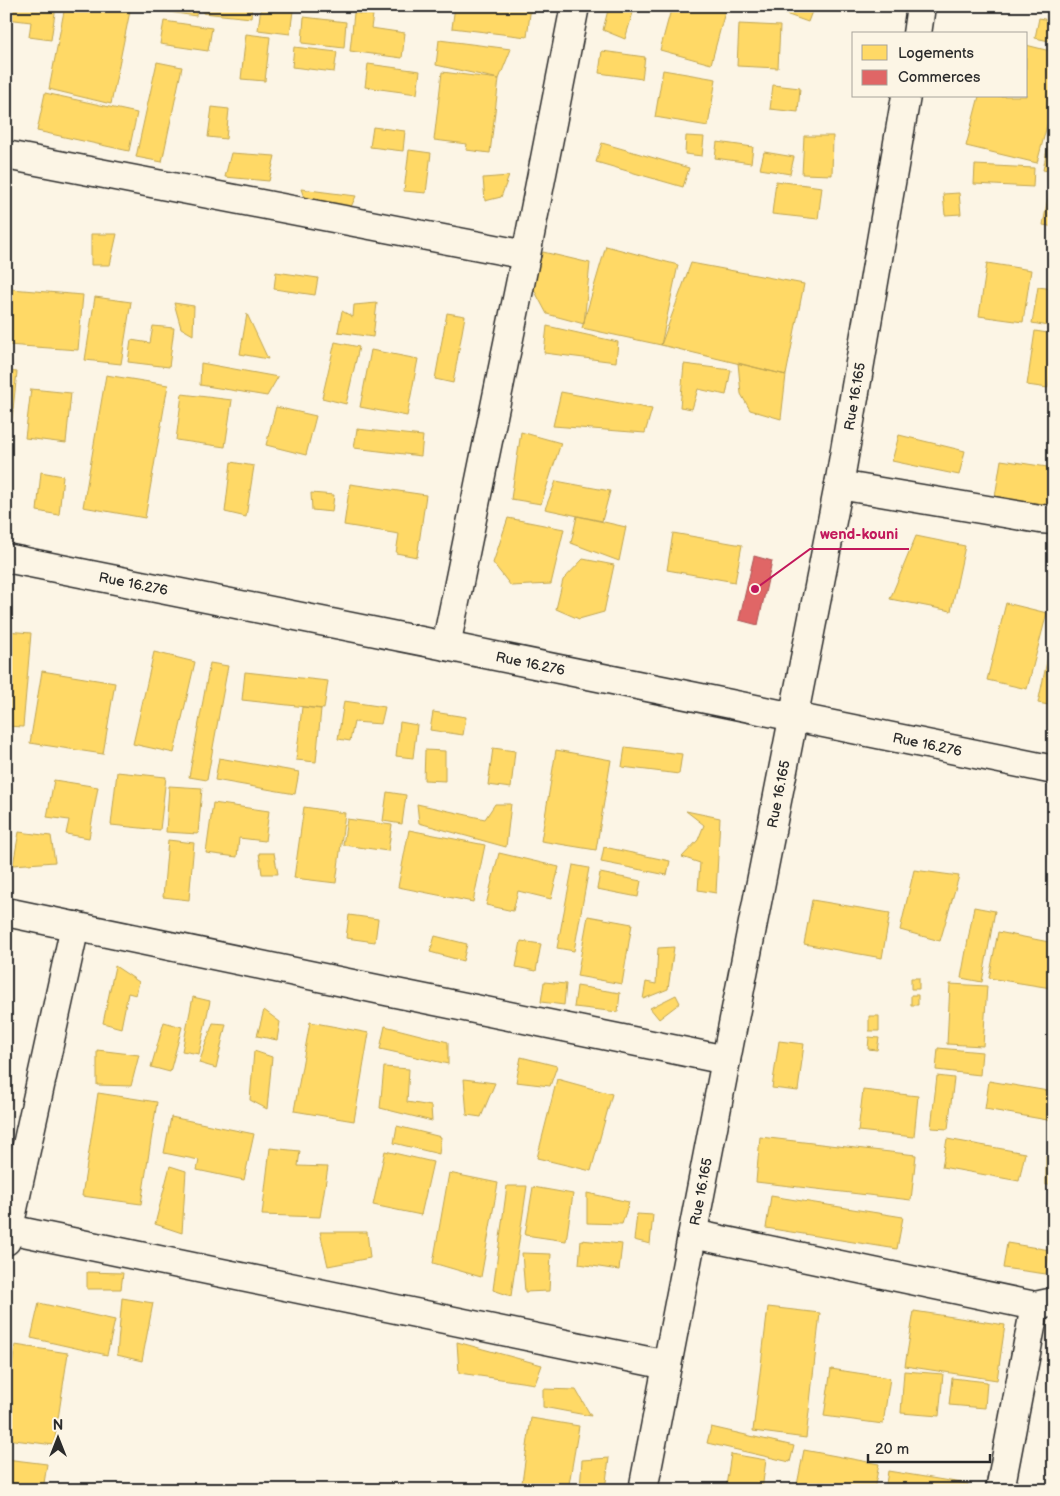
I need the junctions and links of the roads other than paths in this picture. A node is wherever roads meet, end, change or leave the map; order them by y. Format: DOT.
graph roads {
  1 [pos="575,6"];
  2 [pos="921,6"];
  3 [pos="917,32"];
  4 [pos="906,98"];
  5 [pos="6,155"];
  6 [pos="526,255"];
  7 [pos="839,485"];
  8 [pos="1054,520"];
  9 [pos="6,558"];
  10 [pos="446,646"];
  11 [pos="792,718"];
  12 [pos="1054,770"];
  13 [pos="6,912"];
  14 [pos="75,926"];
  15 [pos="726,1060"];
  16 [pos="693,1234"];
  17 [pos="7,1235"];
  18 [pos="1044,1304"];
  19 [pos="667,1365"];
  20 [pos="643,1490"];
  21 [pos="1000,1490"];
  1 -- 6 [label="street"];
  2 -- 3 [label="street"];
  4 -- 7 [label="street, Rue 16.165"];
  5 -- 6 [label="street"];
  6 -- 10 [label="street"];
  7 -- 8 [label="street"];
  7 -- 11 [label="street, Rue 16.165"];
  9 -- 10 [label="street, Rue 16.276"];
  10 -- 11 [label="street, Rue 16.276"];
  11 -- 12 [label="street, Rue 16.276"];
  11 -- 15 [label="street, Rue 16.165"];
  13 -- 14 [label="street"];
  14 -- 15 [label="street"];
  14 -- 17 [label="street"];
  15 -- 16 [label="street, Rue 16.165"];
  16 -- 18 [label="street"];
  16 -- 19 [label="street, Rue 16.165"];
  17 -- 19 [label="street"];
  18 -- 21 [label="street"];
  19 -- 20 [label="street, Rue 16.165"];
}
